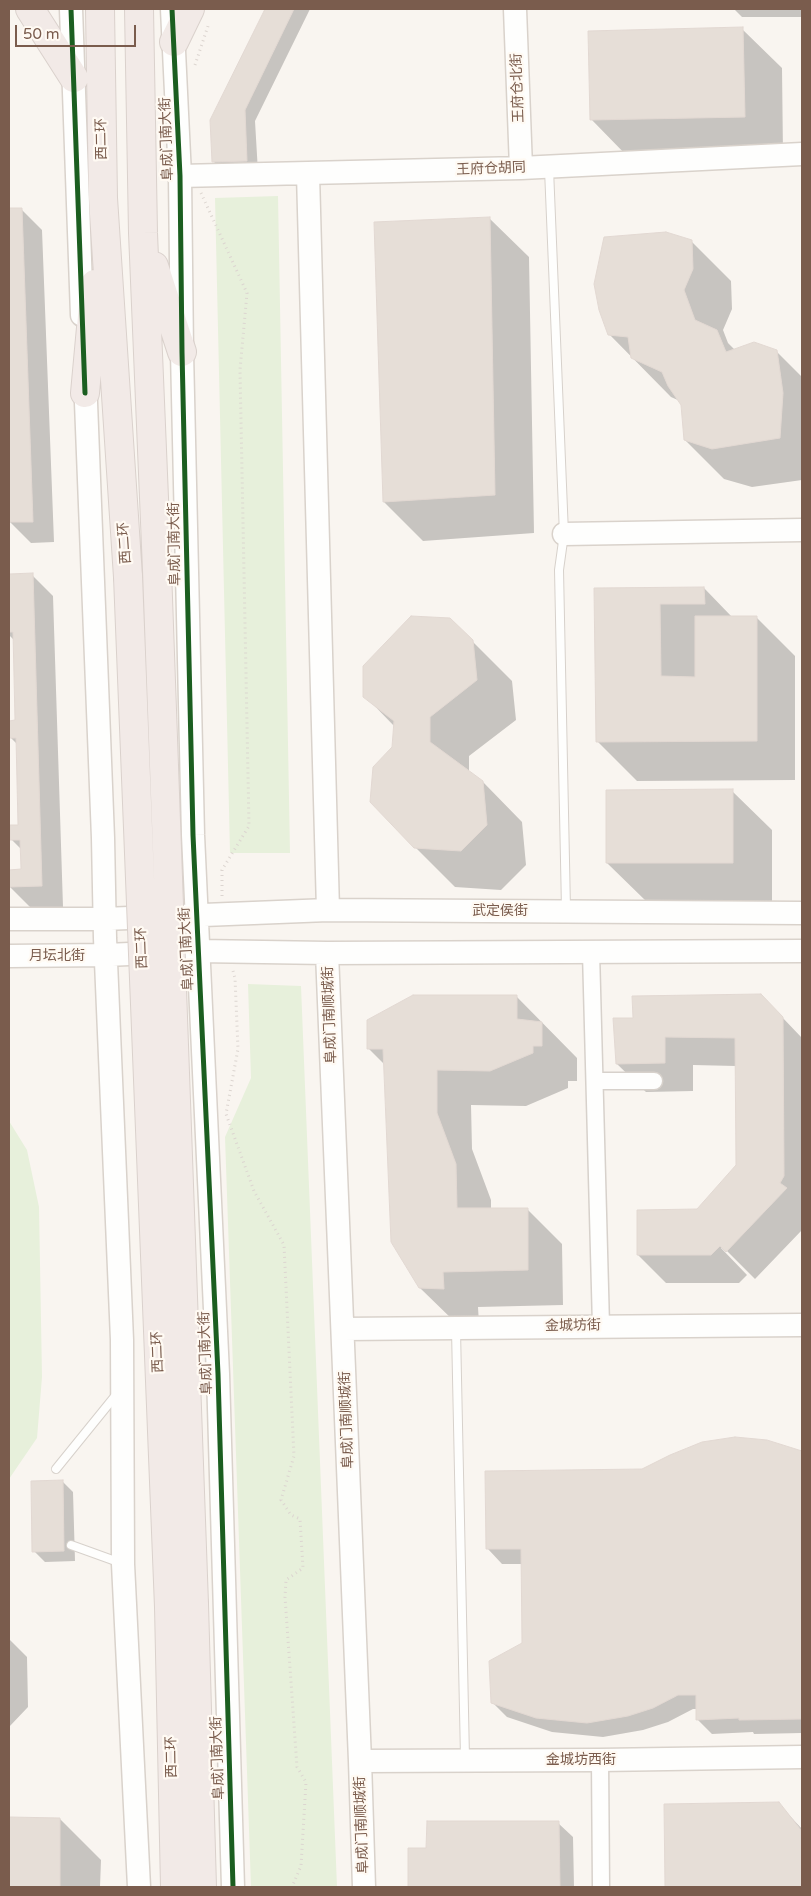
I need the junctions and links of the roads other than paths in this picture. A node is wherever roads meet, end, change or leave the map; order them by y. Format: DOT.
graph roads {
  1 [pos="30,9"];
  2 [pos="71,9"];
  3 [pos="100,9"];
  4 [pos="139,9"];
  5 [pos="172,9"];
  6 [pos="190,9"];
  7 [pos="515,9"];
  8 [pos="174,42"];
  9 [pos="74,78"];
  10 [pos="802,154"];
  11 [pos="549,166"];
  12 [pos="521,168"];
  13 [pos="308,174"];
  14 [pos="180,176"];
  15 [pos="103,198"];
  16 [pos="143,233"];
  17 [pos="182,352"];
  18 [pos="85,393"];
  19 [pos="802,530"];
  20 [pos="564,534"];
  21 [pos="193,835"];
  22 [pos="103,838"];
  23 [pos="328,910"];
  24 [pos="566,911"];
  25 [pos="802,913"];
  26 [pos="197,914"];
  27 [pos="104,919"];
  28 [pos="9,920"];
  29 [pos="199,951"];
  30 [pos="802,951"];
  31 [pos="591,952"];
  32 [pos="327,953"];
  33 [pos="9,956"];
  34 [pos="106,956"];
  35 [pos="595,1082"];
  36 [pos="654,1082"];
  37 [pos="802,1325"];
  38 [pos="601,1326"];
  39 [pos="456,1328"];
  40 [pos="343,1329"];
  41 [pos="122,1388"];
  42 [pos="56,1470"];
  43 [pos="71,1545"];
  44 [pos="123,1564"];
  45 [pos="802,1757"];
  46 [pos="600,1760"];
  47 [pos="360,1761"];
  48 [pos="465,1761"];
  49 [pos="139,1887"];
  50 [pos="175,1887"];
  51 [pos="202,1887"];
  52 [pos="233,1887"];
  53 [pos="364,1887"];
  54 [pos="601,1887"];
  1 -- 9 [label="highway"];
  2 -- 9 [label="street"];
  3 -- 15 [label="highway, 西二环"];
  4 -- 16 [label="highway, 西二环"];
  5 -- 8 [label="street, 阜成门南大街"];
  6 -- 8 [label="highway"];
  7 -- 12 [label="street, 王府仓北街"];
  8 -- 14 [label="street, 阜成门南大街"];
  9 -- 18 [label="street"];
  10 -- 11 [label="street, 王府仓胡同"];
  11 -- 12 [label="street, 王府仓胡同"];
  11 -- 20 [label="lane"];
  12 -- 13 [label="street, 王府仓胡同"];
  13 -- 14 [label="street, 王府仓胡同"];
  13 -- 23 [label="street"];
  14 -- 17 [label="street, 阜成门南大街"];
  15 -- 18 [label="highway"];
  15 -- 50 [label="highway, 西二环, bridge"];
  16 -- 17 [label="highway"];
  16 -- 51 [label="highway, 西二环, bridge"];
  17 -- 21 [label="street, 阜成门南大街"];
  18 -- 22 [label="street"];
  19 -- 20 [label="street"];
  20 -- 24 [label="lane"];
  21 -- 22 [label="street"];
  21 -- 26 [label="street, 阜成门南大街"];
  22 -- 27 [label="street"];
  23 -- 24 [label="street, 武定侯街"];
  23 -- 26 [label="street, 武定侯街"];
  24 -- 25 [label="street, 武定侯街"];
  26 -- 27 [label="street, 武定侯街"];
  26 -- 29 [label="street, 阜成门南大街"];
  27 -- 28 [label="street"];
  27 -- 34 [label="street"];
  29 -- 32 [label="street"];
  29 -- 34 [label="street, 月坛北街"];
  29 -- 52 [label="street, 阜成门南大街"];
  30 -- 31 [label="street"];
  31 -- 32 [label="street"];
  31 -- 35 [label="street"];
  32 -- 40 [label="street, 阜成门南顺城街"];
  33 -- 34 [label="street, 月坛北街"];
  34 -- 41 [label="street"];
  35 -- 36 [label="street"];
  35 -- 38 [label="street"];
  37 -- 38 [label="street, 金城坊街"];
  38 -- 39 [label="street, 金城坊街"];
  39 -- 40 [label="street, 金城坊街"];
  39 -- 48 [label="lane"];
  40 -- 47 [label="street, 阜成门南顺城街"];
  41 -- 42 [label="lane"];
  41 -- 44 [label="street"];
  43 -- 44 [label="lane"];
  44 -- 49 [label="street"];
  45 -- 46 [label="street, 金城坊西街"];
  46 -- 48 [label="street, 金城坊西街"];
  46 -- 54 [label="street"];
  47 -- 48 [label="street, 金城坊西街"];
  47 -- 53 [label="street, 阜成门南顺城街"];
}
